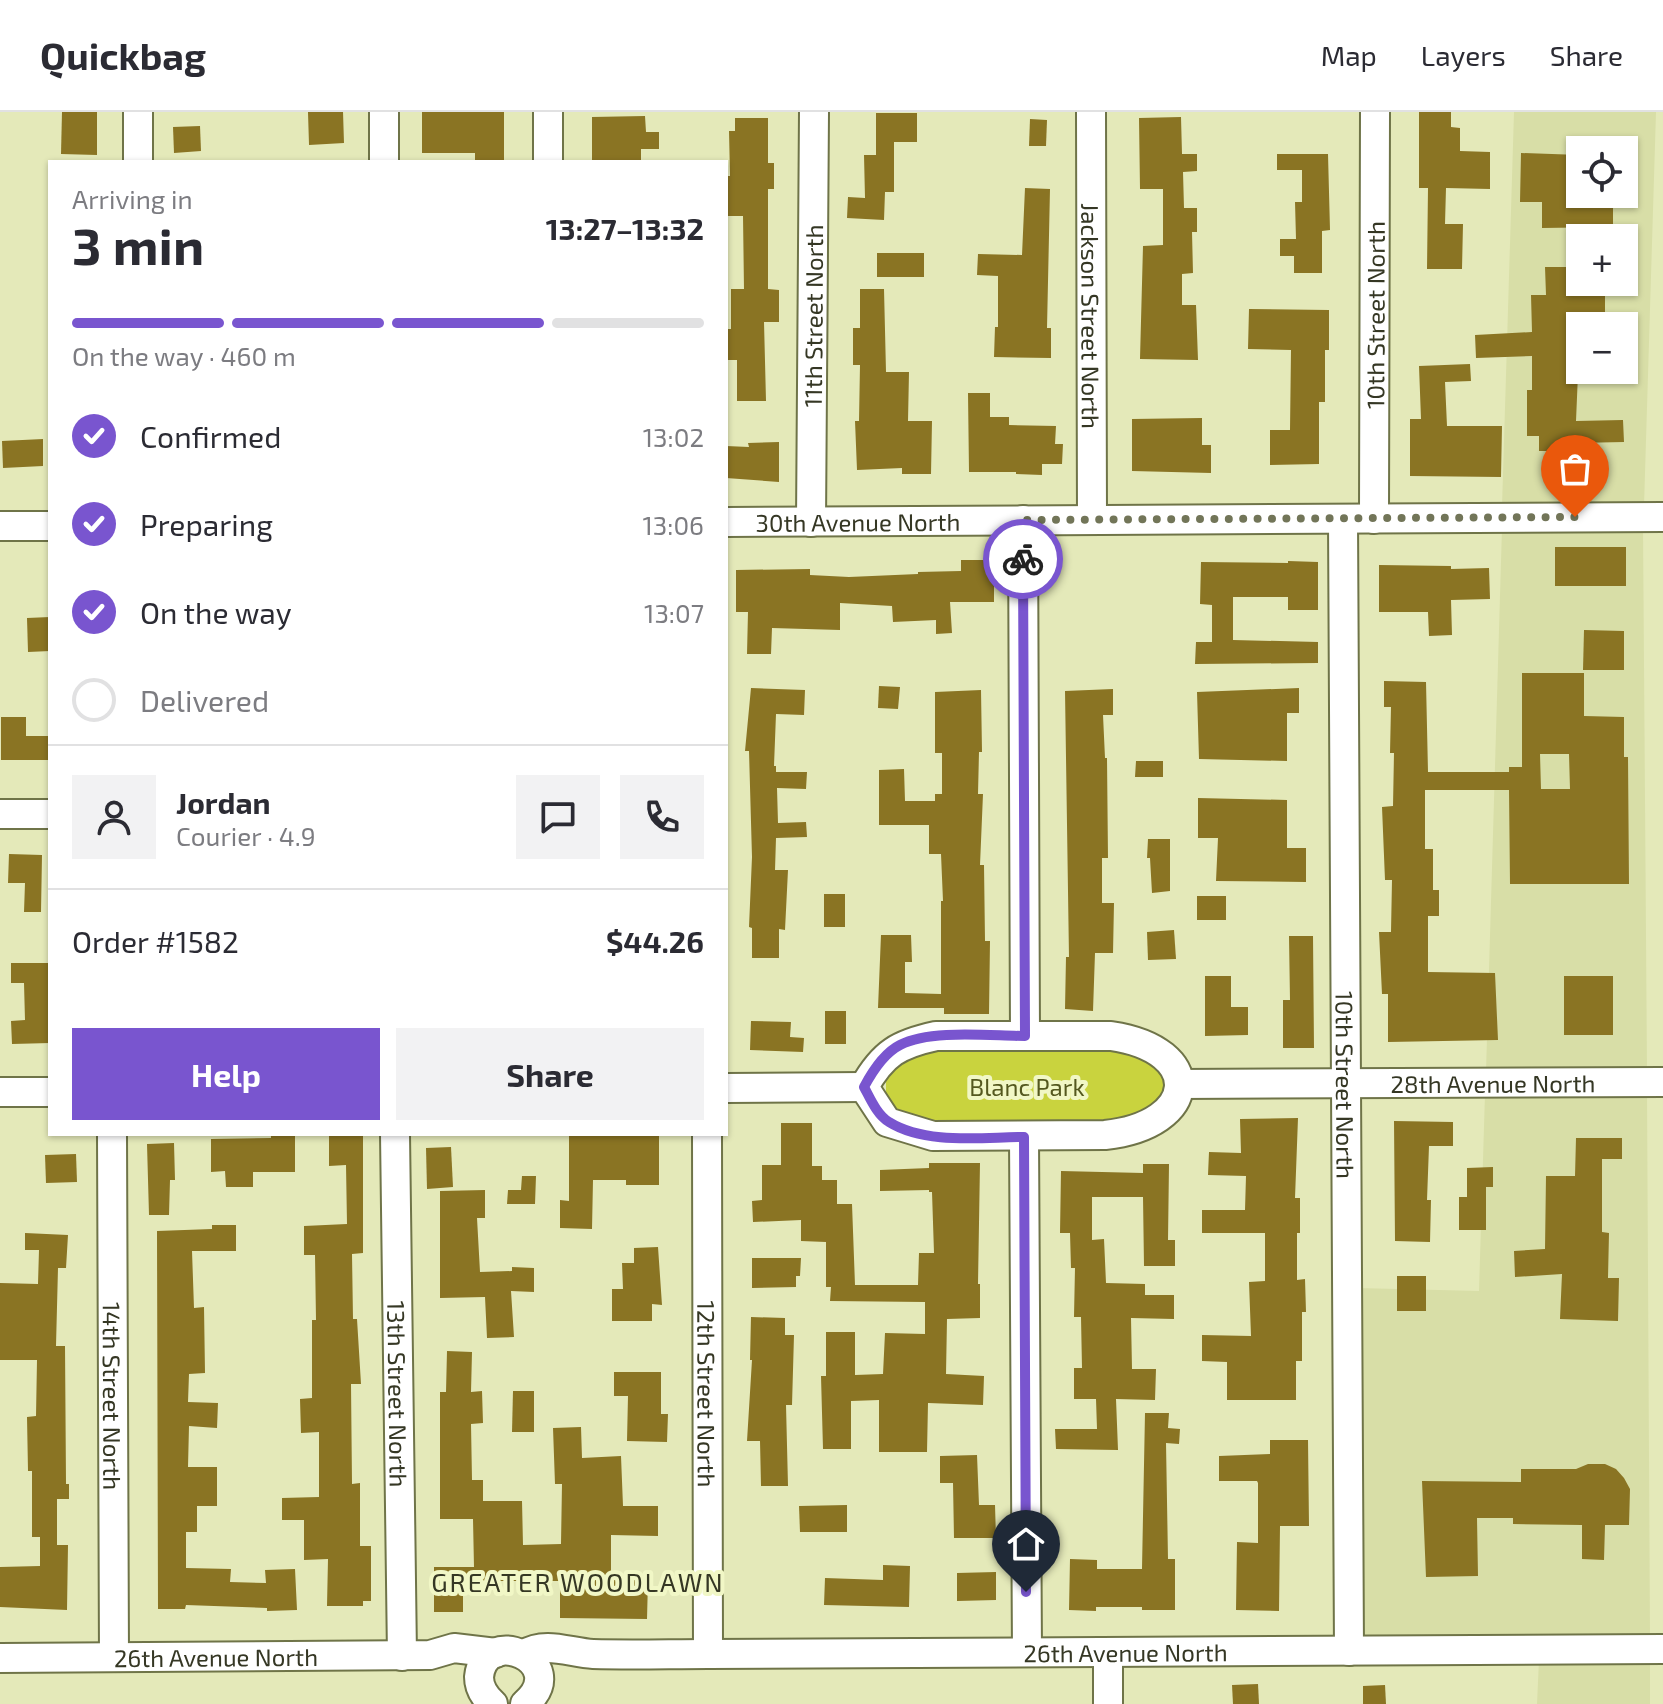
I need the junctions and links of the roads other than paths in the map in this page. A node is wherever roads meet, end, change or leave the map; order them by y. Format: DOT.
graph roads {
  1 [pos="138,112"];
  2 [pos="384,112"];
  3 [pos="548,112"];
  4 [pos="814,112"];
  5 [pos="1091,112"];
  6 [pos="1375,112"];
  7 [pos="138,160"];
  8 [pos="384,160"];
  9 [pos="548,160"];
  10 [pos="1663,517"];
  11 [pos="1343,519"];
  12 [pos="1374,519"];
  13 [pos="1023,520"];
  14 [pos="1092,520"];
  15 [pos="728,522"];
  16 [pos="811,522"];
  17 [pos="0,526"];
  18 [pos="48,526"];
  19 [pos="0,814"];
  20 [pos="48,814"];
  21 [pos="1025,1036"];
  22 [pos="1663,1082"];
  23 [pos="1346,1083"];
  24 [pos="1179,1084"];
  25 [pos="864,1087"];
  26 [pos="728,1088"];
  27 [pos="0,1092"];
  28 [pos="48,1092"];
  29 [pos="112,1136"];
  30 [pos="395,1136"];
  31 [pos="707,1136"];
  32 [pos="1024,1137"];
  33 [pos="1663,1649"];
  34 [pos="1349,1651"];
  35 [pos="1027,1652"];
  36 [pos="1108,1652"];
  37 [pos="496,1653"];
  38 [pos="708,1654"];
  39 [pos="430,1655"];
  40 [pos="402,1656"];
  41 [pos="114,1657"];
  42 [pos="0,1658"];
  43 [pos="534,1686"];
  44 [pos="482,1694"];
  45 [pos="1108,1704"];
  1 -- 7 [label="street"];
  2 -- 8 [label="street"];
  3 -- 9 [label="street"];
  4 -- 16 [label="street, 11th Street North"];
  5 -- 14 [label="street, Jackson Street North"];
  6 -- 12 [label="street, 10th Street North"];
  10 -- 12 [label="street, 30th Avenue North"];
  11 -- 12 [label="street, 30th Avenue North"];
  11 -- 14 [label="street, 30th Avenue North"];
  11 -- 23 [label="street, 10th Street North"];
  13 -- 14 [label="street, 30th Avenue North"];
  13 -- 16 [label="street, 30th Avenue North"];
  13 -- 21 [label="street"];
  15 -- 16 [label="street, 30th Avenue North"];
  17 -- 18 [label="street"];
  19 -- 20 [label="street"];
  21 -- 24 [label="street"];
  21 -- 25 [label="street"];
  22 -- 23 [label="street, 28th Avenue North"];
  23 -- 24 [label="street, 28th Avenue North"];
  23 -- 34 [label="street, 10th Street North"];
  24 -- 32 [label="street"];
  25 -- 26 [label="street"];
  25 -- 32 [label="street"];
  27 -- 28 [label="street"];
  29 -- 41 [label="street, 14th Street North"];
  30 -- 40 [label="street, 13th Street North"];
  31 -- 38 [label="street, 12th Street North"];
  32 -- 35 [label="street"];
  33 -- 34 [label="street, 26th Avenue North"];
  34 -- 36 [label="street, 26th Avenue North"];
  35 -- 36 [label="street, 26th Avenue North"];
  35 -- 38 [label="street, 26th Avenue North"];
  36 -- 45 [label="street"];
  37 -- 39 [label="street, 26th Avenue North"];
  37 -- 43 [label="street, 26th Avenue North"];
  37 -- 44 [label="street"];
  38 -- 43 [label="street, 26th Avenue North"];
  39 -- 40 [label="street, 26th Avenue North"];
  39 -- 44 [label="street"];
  40 -- 41 [label="street, 26th Avenue North"];
  41 -- 42 [label="street, 26th Avenue North"];
}
